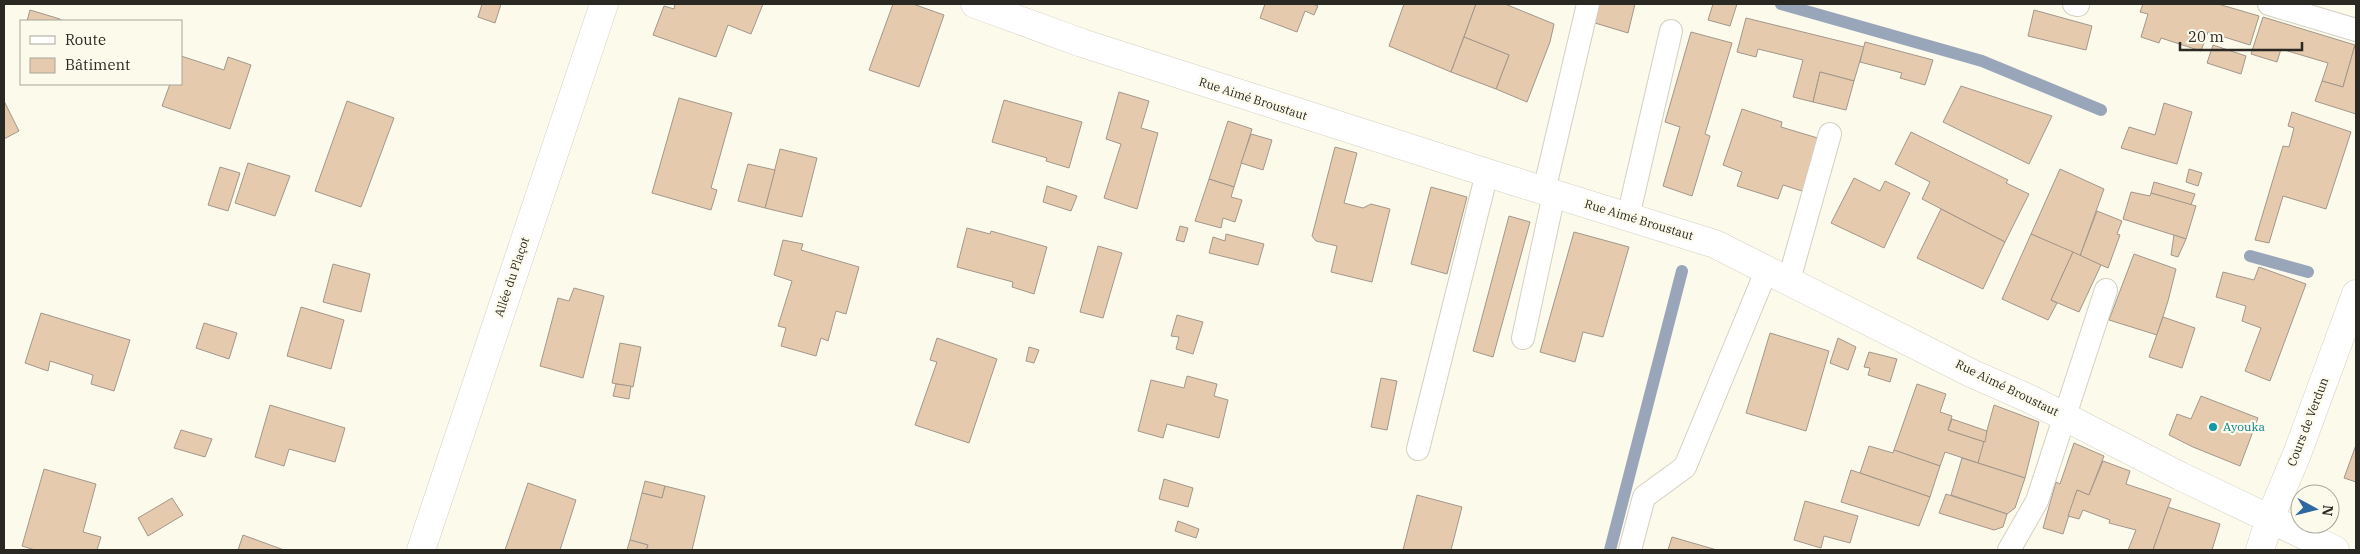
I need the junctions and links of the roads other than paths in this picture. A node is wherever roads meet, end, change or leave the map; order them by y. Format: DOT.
graph roads {
  1 [pos="604,4"];
  2 [pos="975,4"];
  3 [pos="1588,4"];
  4 [pos="2269,4"];
  5 [pos="2356,30"];
  6 [pos="1671,31"];
  7 [pos="1830,134"];
  8 [pos="1486,173"];
  9 [pos="1549,193"];
  10 [pos="1628,217"];
  11 [pos="1778,275"];
  12 [pos="2106,290"];
  13 [pos="2356,294"];
  14 [pos="1523,338"];
  15 [pos="2065,416"];
  16 [pos="1418,449"];
  17 [pos="2270,518"];
  18 [pos="421,550"];
  19 [pos="1630,550"];
  20 [pos="2009,550"];
  21 [pos="2260,550"];
  22 [pos="2335,550"];
  1 -- 18 [label="street, Allée du Plaçot"];
  2 -- 8 [label="street, Rue Aimé Broustaut"];
  3 -- 9 [label="lane"];
  4 -- 5 [label="lane"];
  6 -- 10 [label="lane"];
  7 -- 11 [label="lane"];
  8 -- 9 [label="street, Rue Aimé Broustaut"];
  8 -- 16 [label="lane"];
  9 -- 10 [label="street, Rue Aimé Broustaut"];
  9 -- 14 [label="lane"];
  10 -- 11 [label="street, Rue Aimé Broustaut"];
  11 -- 15 [label="street, Rue Aimé Broustaut"];
  11 -- 19 [label="lane"];
  12 -- 15 [label="lane"];
  13 -- 17 [label="street, Cours de Verdun"];
  15 -- 17 [label="street, Rue Aimé Broustaut"];
  15 -- 20 [label="lane"];
  17 -- 21 [label="street, Cours de Verdun"];
  17 -- 22 [label="street, Rue Aimé Broustaut"];
}
